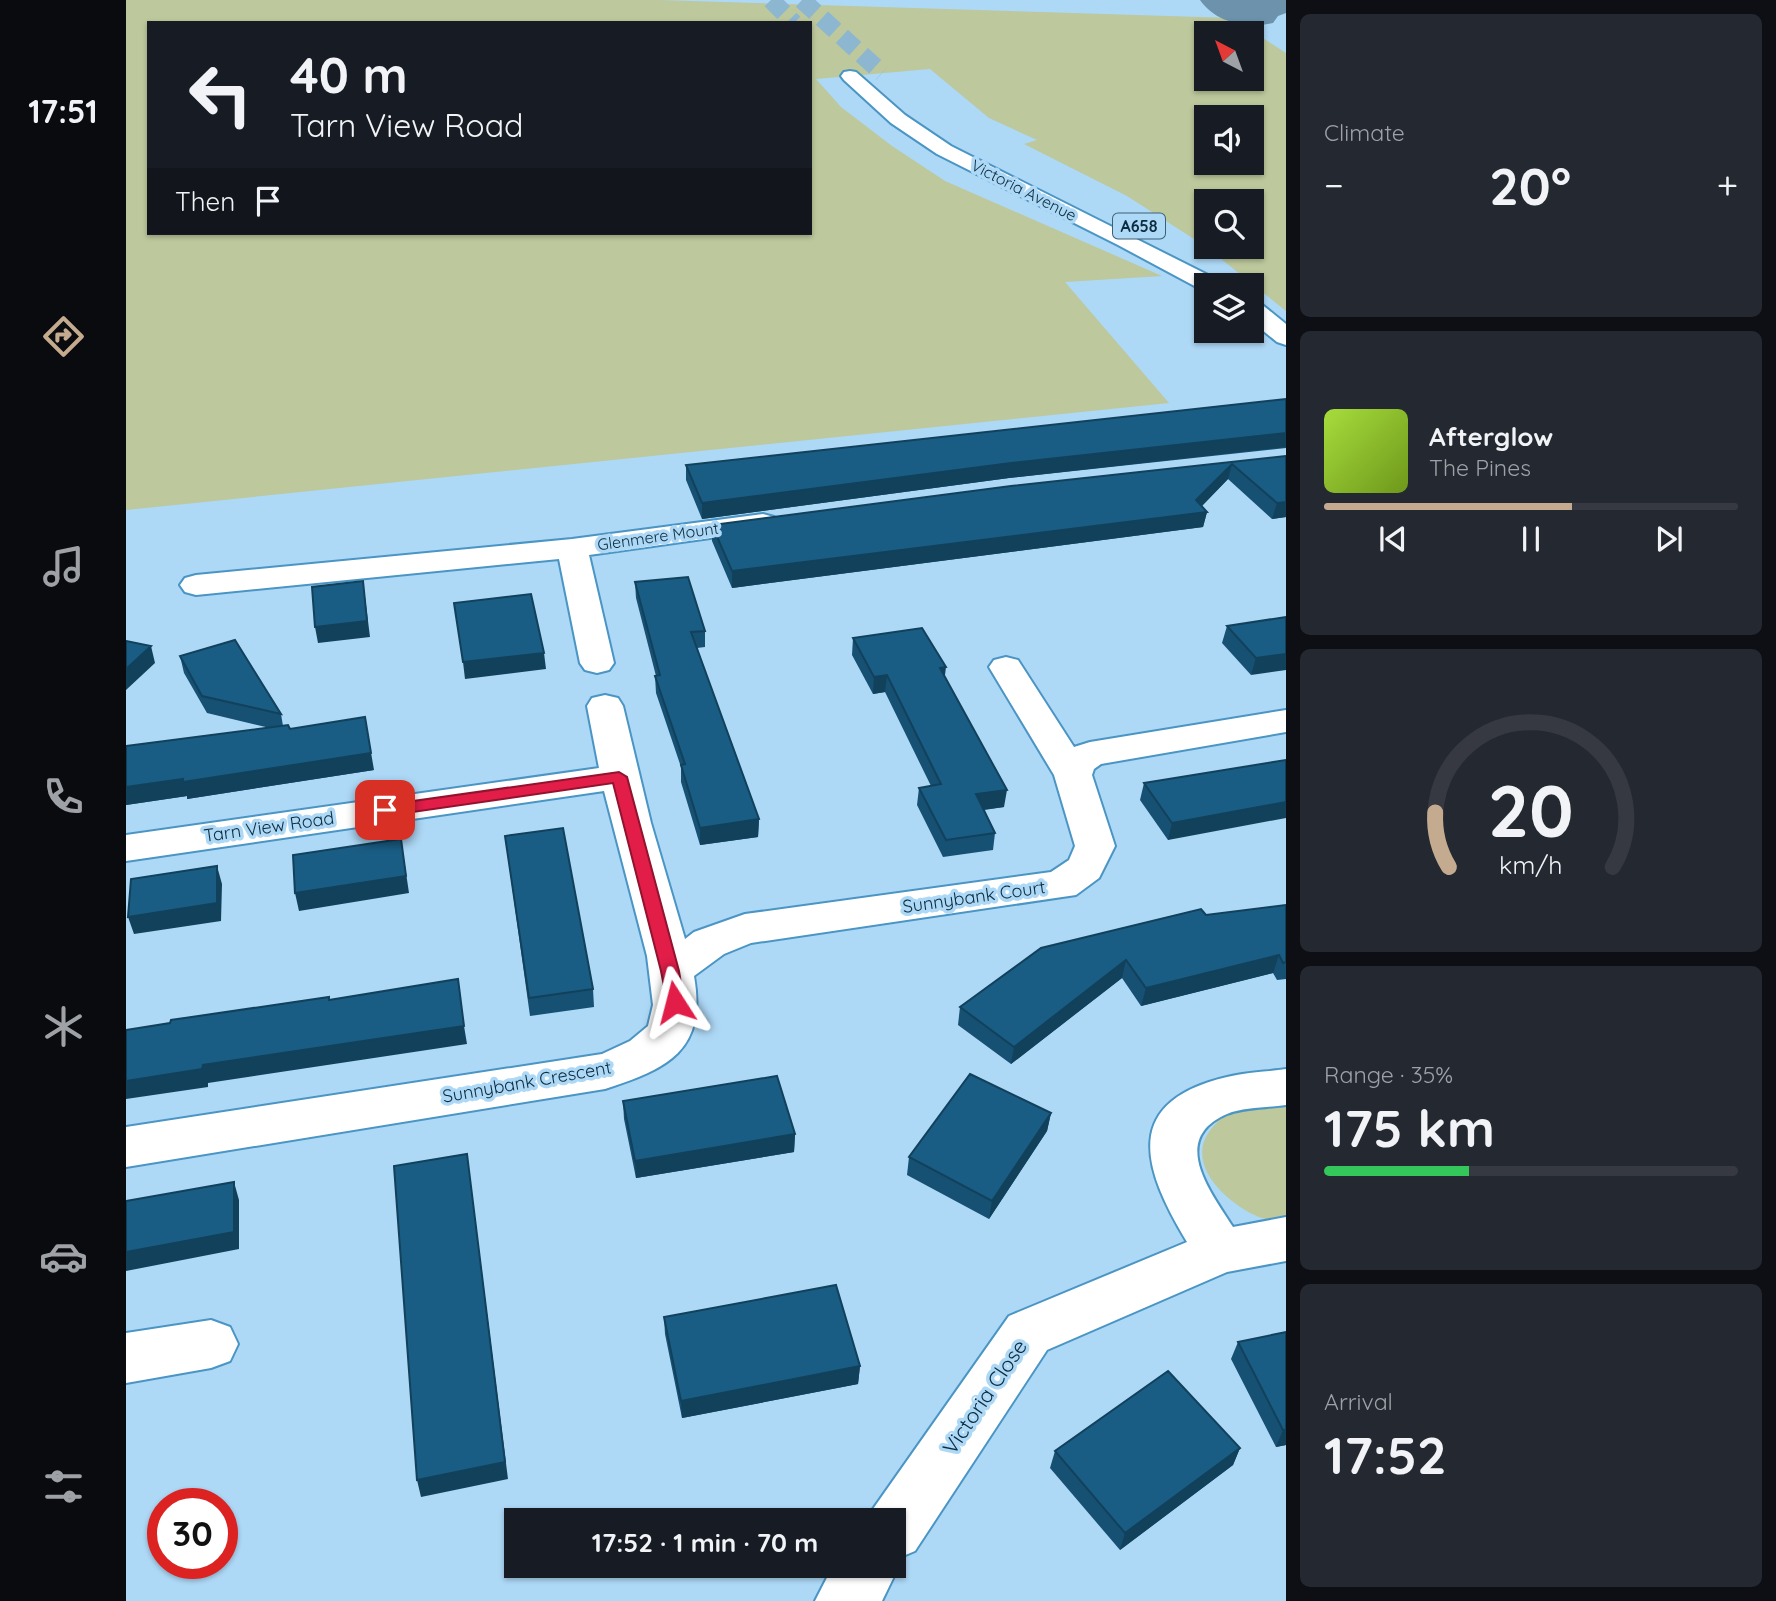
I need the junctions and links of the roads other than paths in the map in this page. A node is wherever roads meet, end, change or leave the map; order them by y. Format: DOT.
graph roads {
  1 [pos="849,76"];
  2 [pos="979,145"];
  3 [pos="1023,167"];
  4 [pos="1045,177"];
  5 [pos="1211,273"];
  6 [pos="1194,276"];
  7 [pos="1264,318"];
  8 [pos="1286,337"];
  9 [pos="790,519"];
  10 [pos="572,548"];
  11 [pos="196,585"];
  12 [pos="597,663"];
  13 [pos="1006,667"];
  14 [pos="605,706"];
  15 [pos="1286,721"];
  16 [pos="1073,775"];
  17 [pos="619,777"];
  18 [pos="126,848"];
  19 [pos="670,971"];
  20 [pos="1286,1087"];
  21 [pos="126,1147"];
  22 [pos="1286,1238"];
  23 [pos="1221,1251"];
  24 [pos="211,1344"];
  25 [pos="126,1358"];
  26 [pos="906,1512"];
  27 [pos="861,1578"];
  28 [pos="846,1601"];
  1 -- 6 [label="main road, Victoria Avenue / A658"];
  2 -- 3 [label="main road, Victoria Avenue"];
  4 -- 5 [label="main road, Victoria Avenue / A658"];
  7 -- 8 [label="main road"];
  9 -- 10 [label="main road, Glenmere Mount"];
  10 -- 11 [label="main road, Glenmere Mount"];
  10 -- 12 [label="main road, Glenmere Mount"];
  13 -- 16 [label="main road, Sunnybank Court"];
  14 -- 17 [label="main road, Sunnybank Crescent"];
  15 -- 16 [label="main road"];
  16 -- 19 [label="main road, Sunnybank Court"];
  17 -- 18 [label="main road, Tarn View Road"];
  17 -- 19 [label="main road, Sunnybank Crescent"];
  19 -- 21 [label="main road, Sunnybank Crescent"];
  20 -- 23 [label="main road"];
  22 -- 23 [label="main road, Victoria Close"];
  23 -- 26 [label="main road, Victoria Close"];
  24 -- 25 [label="main road"];
  27 -- 28 [label="main road"];
}
